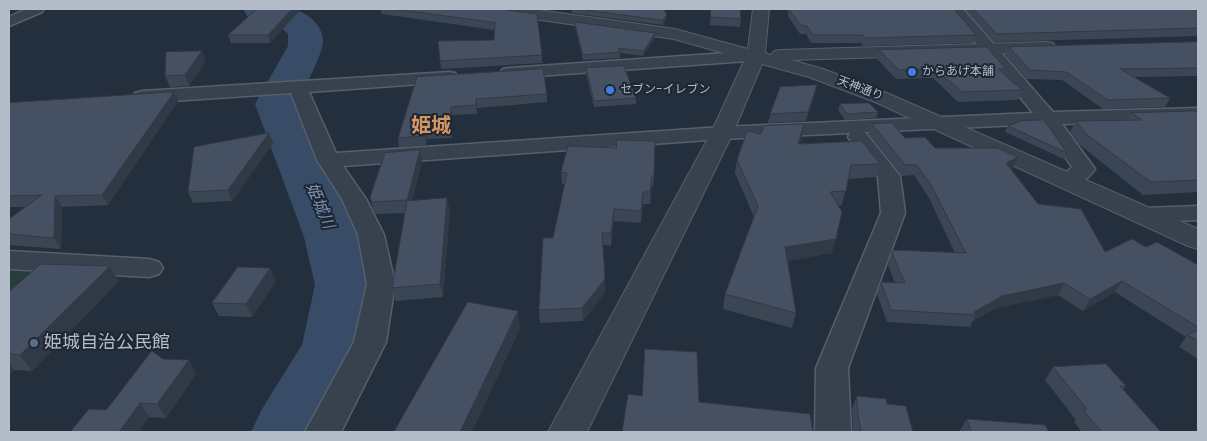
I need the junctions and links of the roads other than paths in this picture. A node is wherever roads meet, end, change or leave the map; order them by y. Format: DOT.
graph roads {
  1 [pos="37,9"];
  2 [pos="499,9"];
  3 [pos="761,9"];
  4 [pos="955,9"];
  5 [pos="9,22"];
  6 [pos="1064,47"];
  7 [pos="988,49"];
  8 [pos="756,56"];
  9 [pos="494,74"];
  10 [pos="464,76"];
  11 [pos="298,87"];
  12 [pos="126,98"];
  13 [pos="1198,114"];
  14 [pos="1048,118"];
  15 [pos="941,123"];
  16 [pos="850,128"];
  17 [pos="722,134"];
  18 [pos="328,160"];
  19 [pos="1070,180"];
  20 [pos="1198,213"];
  21 [pos="1146,215"];
  22 [pos="1198,240"];
  23 [pos="9,260"];
  24 [pos="149,268"];
  25 [pos="323,432"];
  26 [pos="567,432"];
  27 [pos="833,432"];
  1 -- 5 [label="street"];
  2 -- 8 [label="street, 天神通り"];
  3 -- 8 [label="street"];
  4 -- 7 [label="street"];
  6 -- 7 [label="street"];
  7 -- 8 [label="street"];
  7 -- 14 [label="street"];
  8 -- 9 [label="street"];
  8 -- 15 [label="street, 天神通り"];
  8 -- 17 [label="street"];
  10 -- 11 [label="street"];
  11 -- 12 [label="street"];
  11 -- 18 [label="street"];
  13 -- 14 [label="street"];
  14 -- 15 [label="street"];
  14 -- 19 [label="street"];
  15 -- 16 [label="street"];
  15 -- 19 [label="street, 天神通り"];
  16 -- 17 [label="street"];
  16 -- 27 [label="street"];
  17 -- 18 [label="street"];
  17 -- 26 [label="street"];
  18 -- 25 [label="street"];
  19 -- 21 [label="street, 天神通り"];
  20 -- 21 [label="street"];
  21 -- 22 [label="street, 天神通り"];
  23 -- 24 [label="street"];
}
